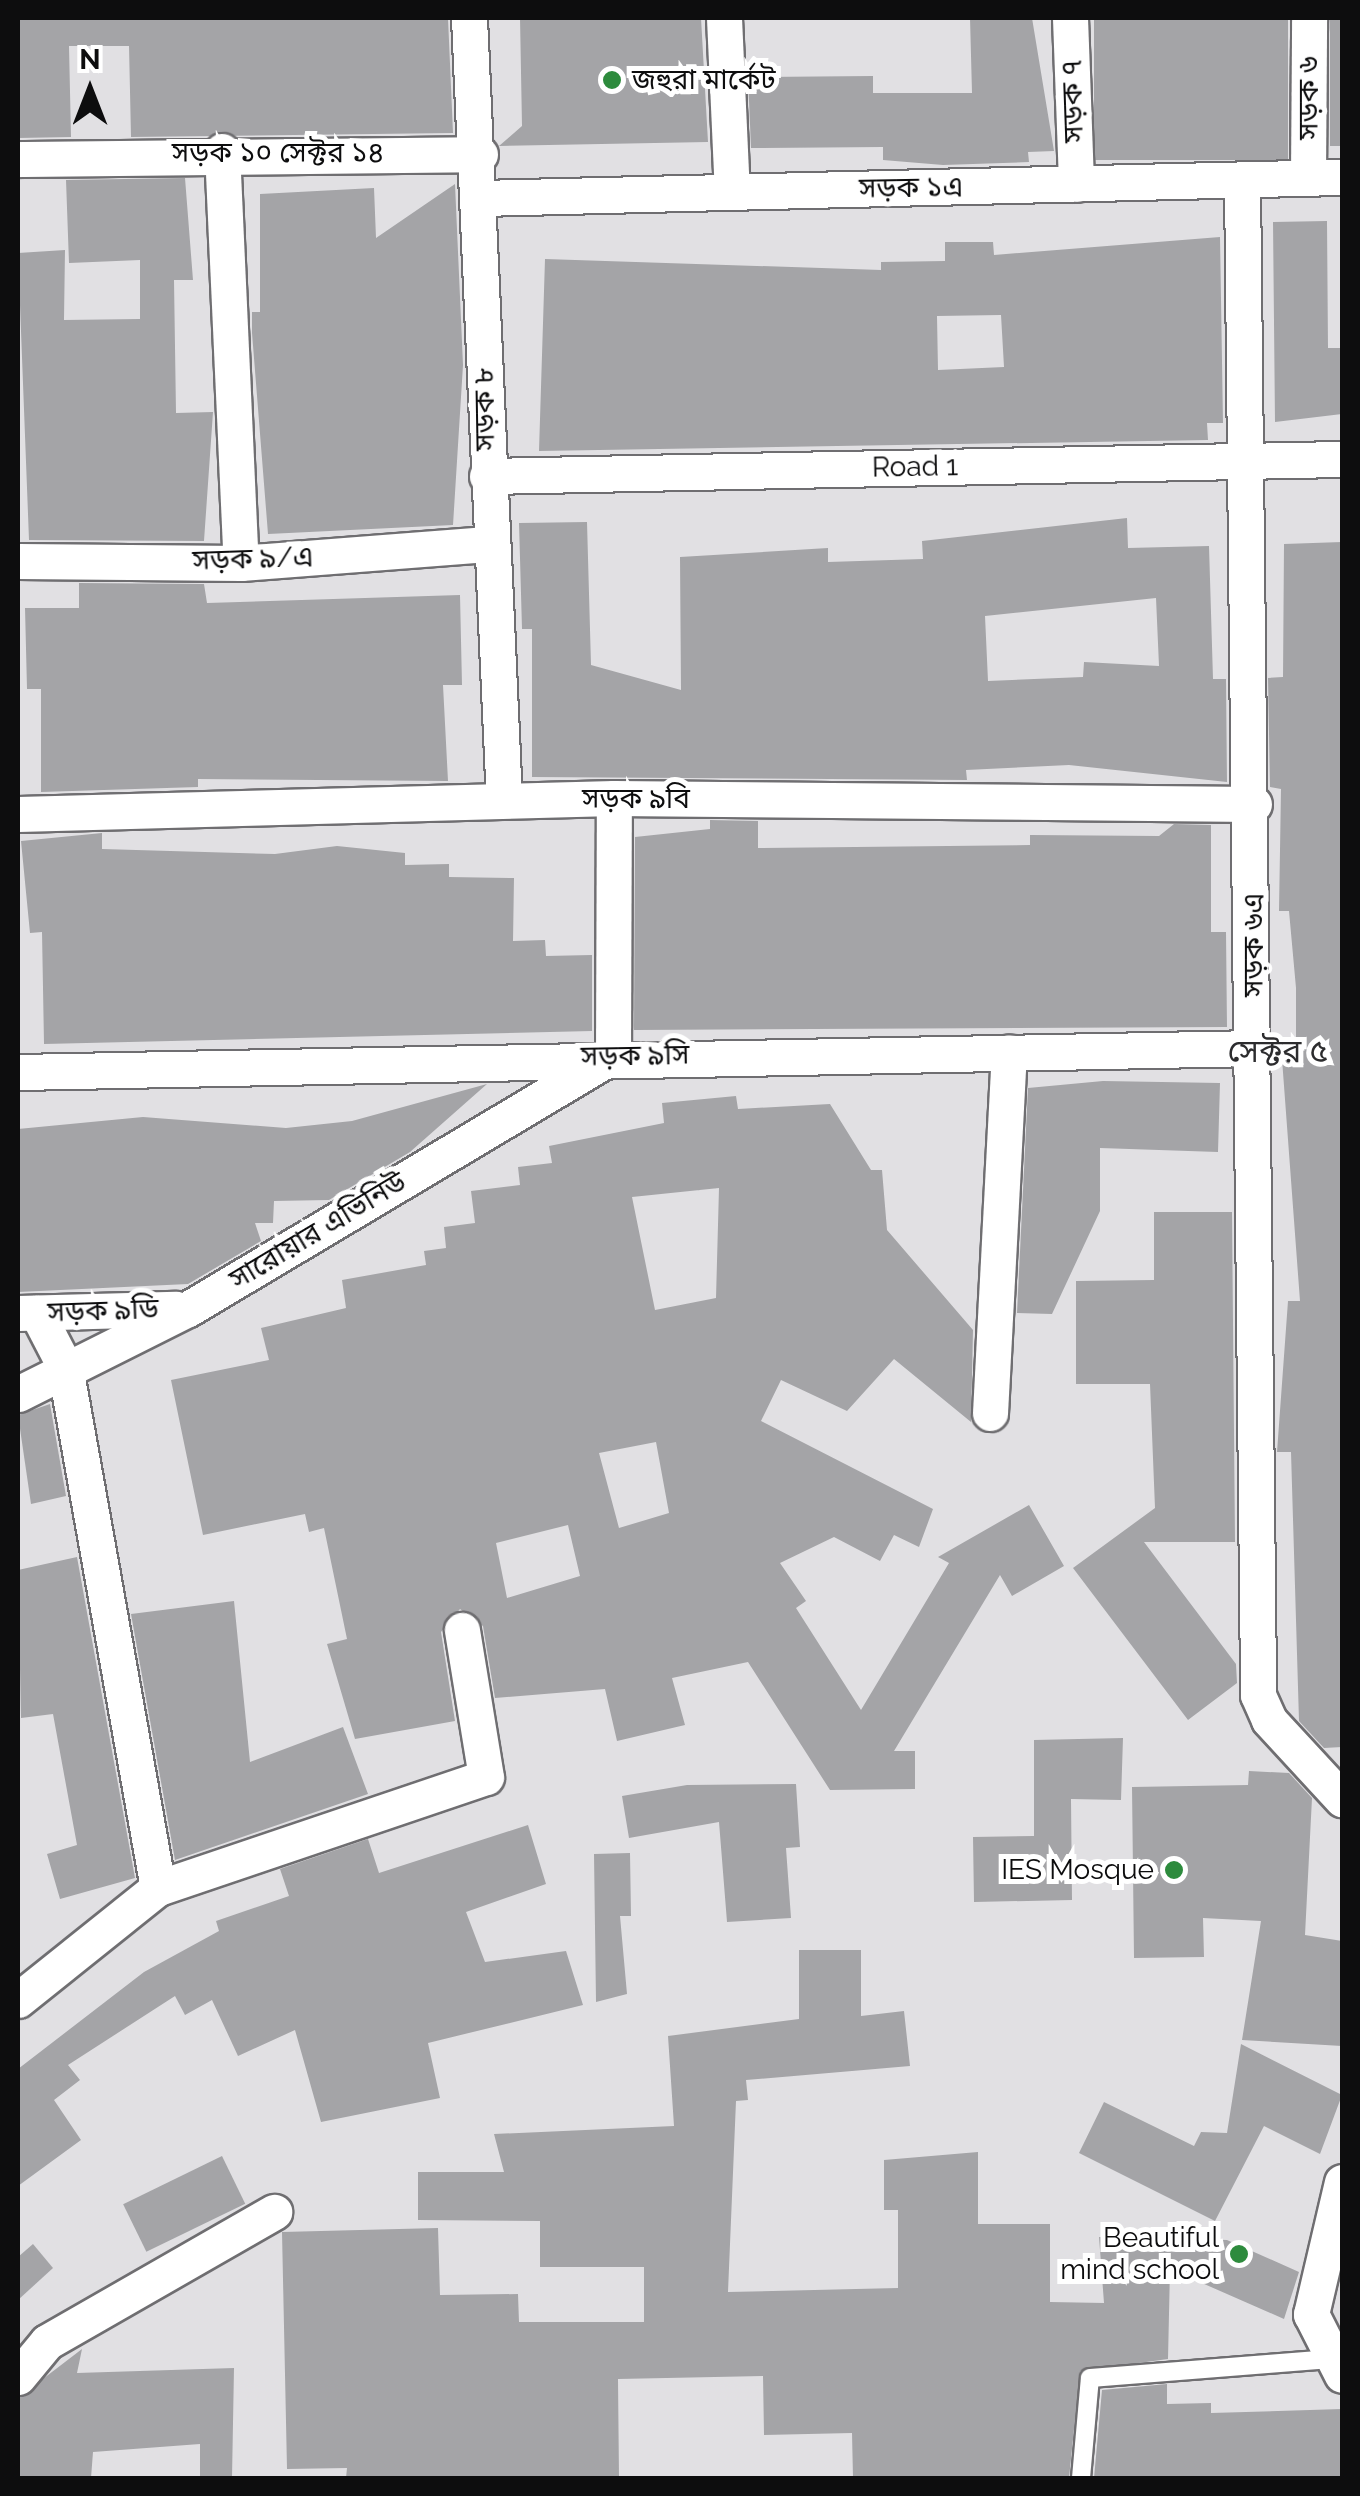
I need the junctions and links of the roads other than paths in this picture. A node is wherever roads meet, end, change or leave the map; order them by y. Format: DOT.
graph roads {
  1 [pos="469,18"];
  2 [pos="724,18"];
  3 [pos="1070,18"];
  4 [pos="1308,18"];
  5 [pos="222,151"];
  6 [pos="480,154"];
  7 [pos="18,159"];
  8 [pos="1326,178"];
  9 [pos="1242,180"];
  10 [pos="1076,184"];
  11 [pos="732,192"];
  12 [pos="480,198"];
  13 [pos="1342,459"];
  14 [pos="1248,461"];
  15 [pos="487,476"];
  16 [pos="487,544"];
  17 [pos="18,562"];
  18 [pos="241,563"];
  19 [pos="614,798"];
  20 [pos="504,800"];
  21 [pos="1254,804"];
  22 [pos="18,814"];
  23 [pos="1254,1048"];
  24 [pos="1010,1052"];
  25 [pos="612,1056"];
  26 [pos="18,1072"];
  27 [pos="188,1308"];
  28 [pos="27,1313"];
  29 [pos="65,1367"];
  30 [pos="18,1394"];
  31 [pos="990,1412"];
  32 [pos="462,1630"];
  33 [pos="1342,1798"];
  34 [pos="158,1888"];
  35 [pos="18,2000"];
  36 [pos="1342,2182"];
  37 [pos="274,2212"];
  38 [pos="1338,2367"];
  39 [pos="18,2377"];
  40 [pos="1082,2478"];
  1 -- 6 [label="street, সড়ক ৮"];
  2 -- 11 [label="street"];
  3 -- 10 [label="street, সড়ক ৭"];
  4 -- 8 [label="street, সড়ক ৬"];
  5 -- 6 [label="street, সড়ক ১০ সেক্টর ১৪"];
  5 -- 7 [label="street, সড়ক ১০ সেক্টর ১৪"];
  5 -- 18 [label="street"];
  6 -- 12 [label="street, সড়ক ৮"];
  8 -- 9 [label="street, সড়ক ১এ"];
  9 -- 10 [label="street, সড়ক ১এ"];
  9 -- 14 [label="street, সড়ক ৬এ"];
  10 -- 11 [label="street, সড়ক ১এ"];
  11 -- 12 [label="street, সড়ক ১এ"];
  12 -- 15 [label="street, সড়ক ৮"];
  13 -- 14 [label="street, Road 1"];
  14 -- 15 [label="street, Road 1"];
  14 -- 21 [label="street, সড়ক ৬এ"];
  15 -- 16 [label="street, সড়ক ৮"];
  16 -- 18 [label="street, সড়ক ৯/এ"];
  16 -- 20 [label="street, সড়ক ৮"];
  17 -- 18 [label="street, সড়ক ৯/এ"];
  19 -- 20 [label="street, সড়ক ৯বি"];
  19 -- 21 [label="street, সড়ক ৯বি"];
  19 -- 25 [label="street"];
  20 -- 22 [label="street, সড়ক ৯বি"];
  21 -- 23 [label="street, সড়ক ৬এ"];
  23 -- 24 [label="street, সড়ক ৯সি"];
  23 -- 33 [label="street, সড়ক ৬এ"];
  24 -- 25 [label="street, সড়ক ৯সি"];
  24 -- 31 [label="street"];
  25 -- 26 [label="street, সড়ক ৯সি"];
  25 -- 27 [label="street, সারোয়ার এভিনিউ"];
  27 -- 28 [label="street, সড়ক ৯ডি"];
  27 -- 29 [label="street, সারোয়ার এভিনিউ"];
  28 -- 29 [label="street"];
  29 -- 30 [label="street, সারোয়ার এভিনিউ"];
  29 -- 34 [label="street"];
  32 -- 34 [label="street"];
  34 -- 35 [label="street"];
  36 -- 38 [label="street"];
  37 -- 39 [label="street"];
  38 -- 40 [label="lane"];
}
